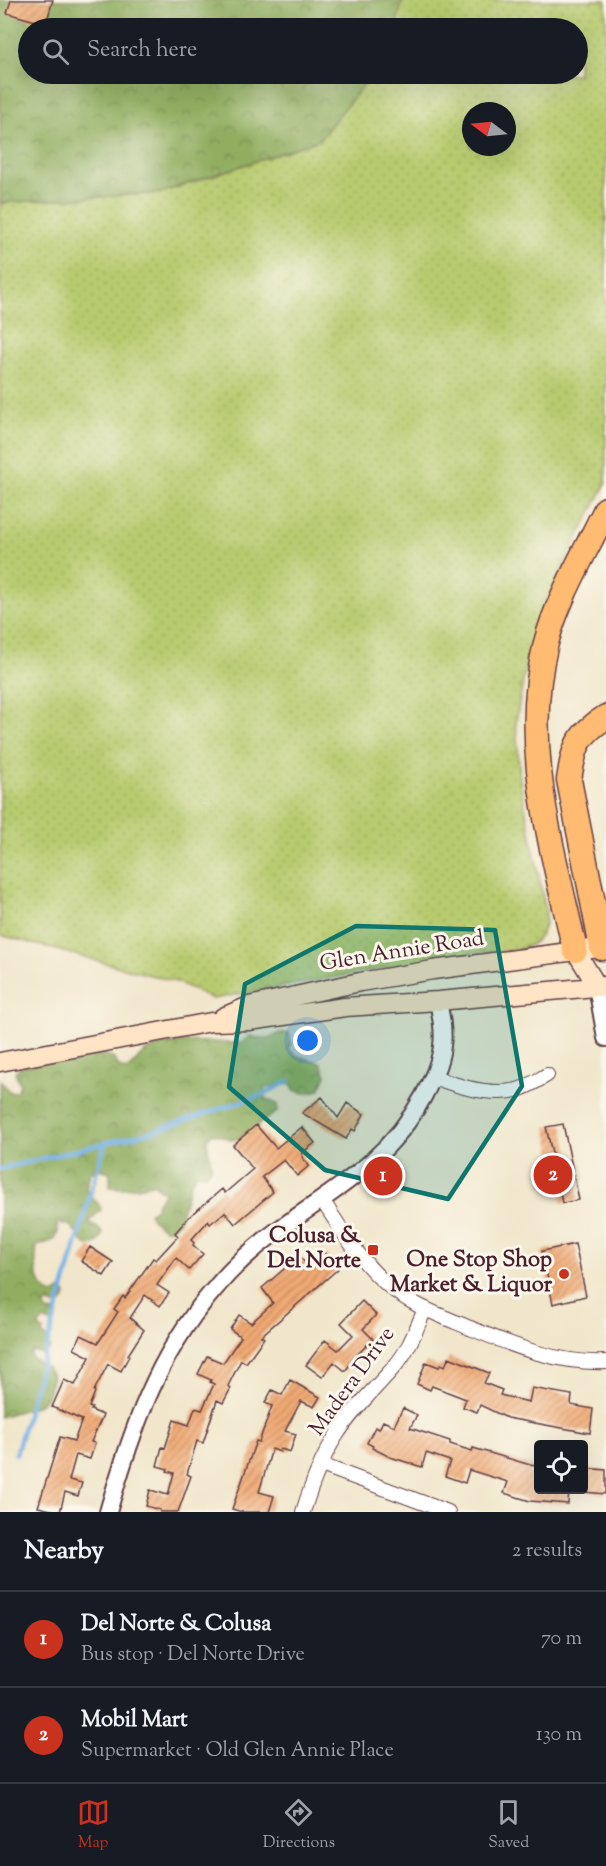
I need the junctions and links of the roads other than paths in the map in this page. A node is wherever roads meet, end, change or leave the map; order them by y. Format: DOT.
graph roads {
  1 [pos="606,509"];
  2 [pos="606,717"];
  3 [pos="604,947"];
  4 [pos="575,950"];
  5 [pos="601,986"];
  6 [pos="438,1001"];
  7 [pos="210,1022"];
  8 [pos="606,1038"];
  9 [pos="0,1062"];
  10 [pos="547,1075"];
  11 [pos="434,1077"];
  12 [pos="322,1200"];
  13 [pos="425,1309"];
  14 [pos="606,1362"];
  15 [pos="321,1465"];
  16 [pos="108,1512"];
  17 [pos="303,1512"];
  18 [pos="448,1512"];
  1 -- 4 [label="highway"];
  2 -- 3 [label="highway"];
  3 -- 4 [label="main road, Glen Annie Road"];
  3 -- 5 [label="main road"];
  4 -- 5 [label="main road"];
  4 -- 7 [label="main road, Glen Annie Road"];
  5 -- 6 [label="main road, Glen Annie Road"];
  5 -- 8 [label="street"];
  6 -- 7 [label="main road, Glen Annie Road"];
  6 -- 11 [label="street"];
  7 -- 9 [label="main road, Glen Annie Road"];
  10 -- 11 [label="street"];
  11 -- 12 [label="street"];
  12 -- 13 [label="street"];
  12 -- 16 [label="street"];
  13 -- 14 [label="street"];
  13 -- 15 [label="street, Madera Drive"];
  15 -- 17 [label="street, Madera Drive"];
  15 -- 18 [label="street"];
}
